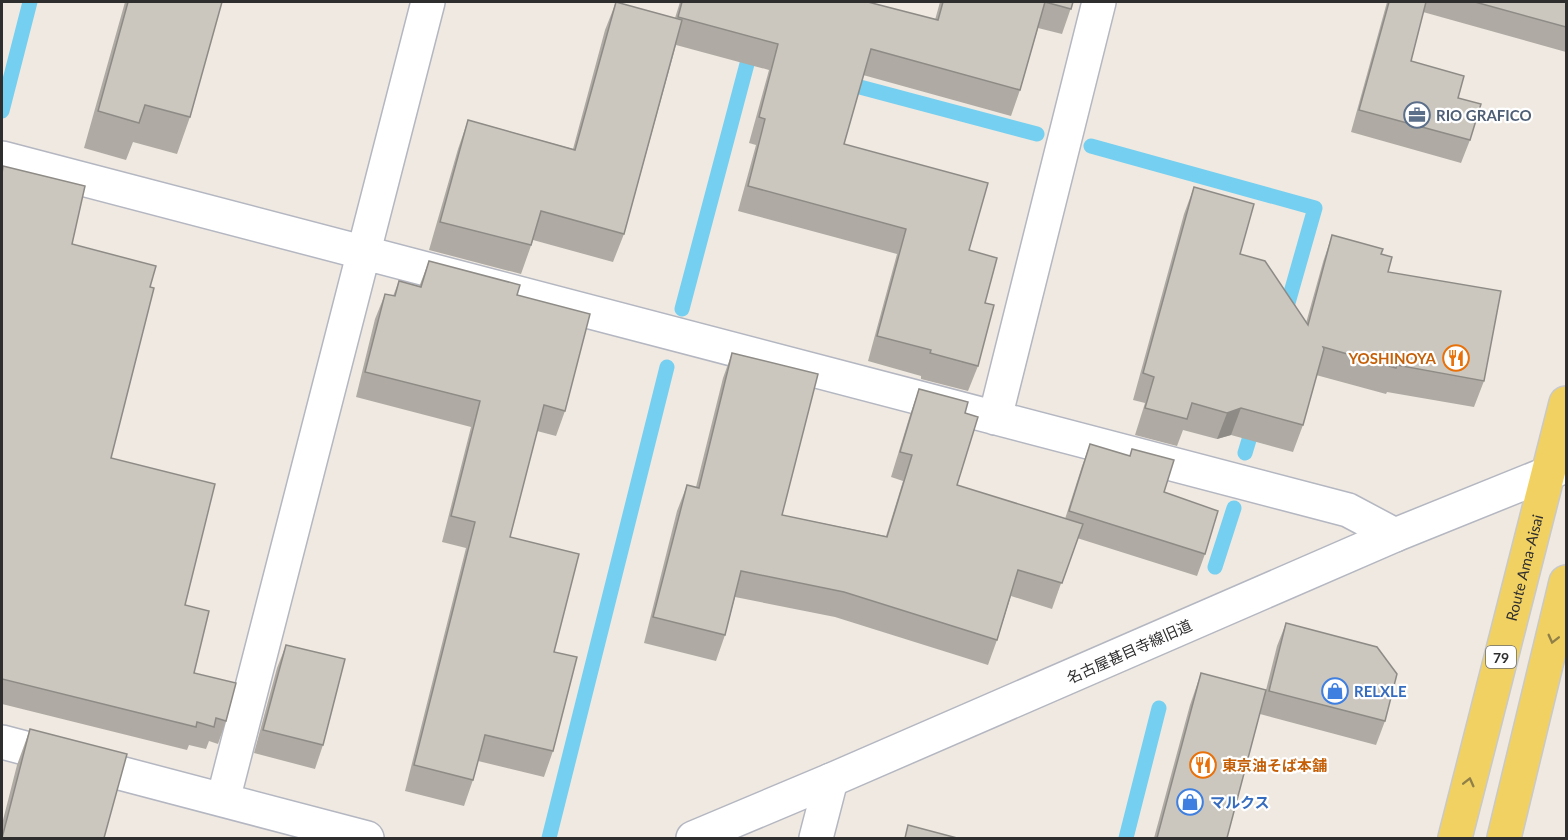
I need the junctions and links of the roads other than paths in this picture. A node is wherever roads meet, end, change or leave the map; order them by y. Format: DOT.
graph roads {
  1 [pos="428,2"];
  2 [pos="1099,2"];
  3 [pos="2,158"];
  4 [pos="364,253"];
  5 [pos="1566,403"];
  6 [pos="995,418"];
  7 [pos="1557,471"];
  8 [pos="1395,535"];
  9 [pos="1566,584"];
  10 [pos="2,742"];
  11 [pos="831,780"];
  12 [pos="223,800"];
  13 [pos="367,838"];
  14 [pos="693,838"];
  15 [pos="816,838"];
  16 [pos="1455,838"];
  17 [pos="1504,838"];
  1 -- 4 [label="street"];
  2 -- 6 [label="street"];
  3 -- 4 [label="street"];
  4 -- 6 [label="street"];
  4 -- 12 [label="street"];
  5 -- 7 [label="main road, Route Ama-Aisai / 79"];
  6 -- 8 [label="street"];
  7 -- 8 [label="street, 名古屋甚目寺線旧道"];
  16 -- 7 [label="main road, Route Ama-Aisai / 79, one-way"];
  8 -- 11 [label="street, 名古屋甚目寺線旧道"];
  9 -- 17 [label="main road, one-way"];
  10 -- 12 [label="street"];
  11 -- 14 [label="street, 名古屋甚目寺線旧道"];
  11 -- 15 [label="street"];
  12 -- 13 [label="street"];
}
